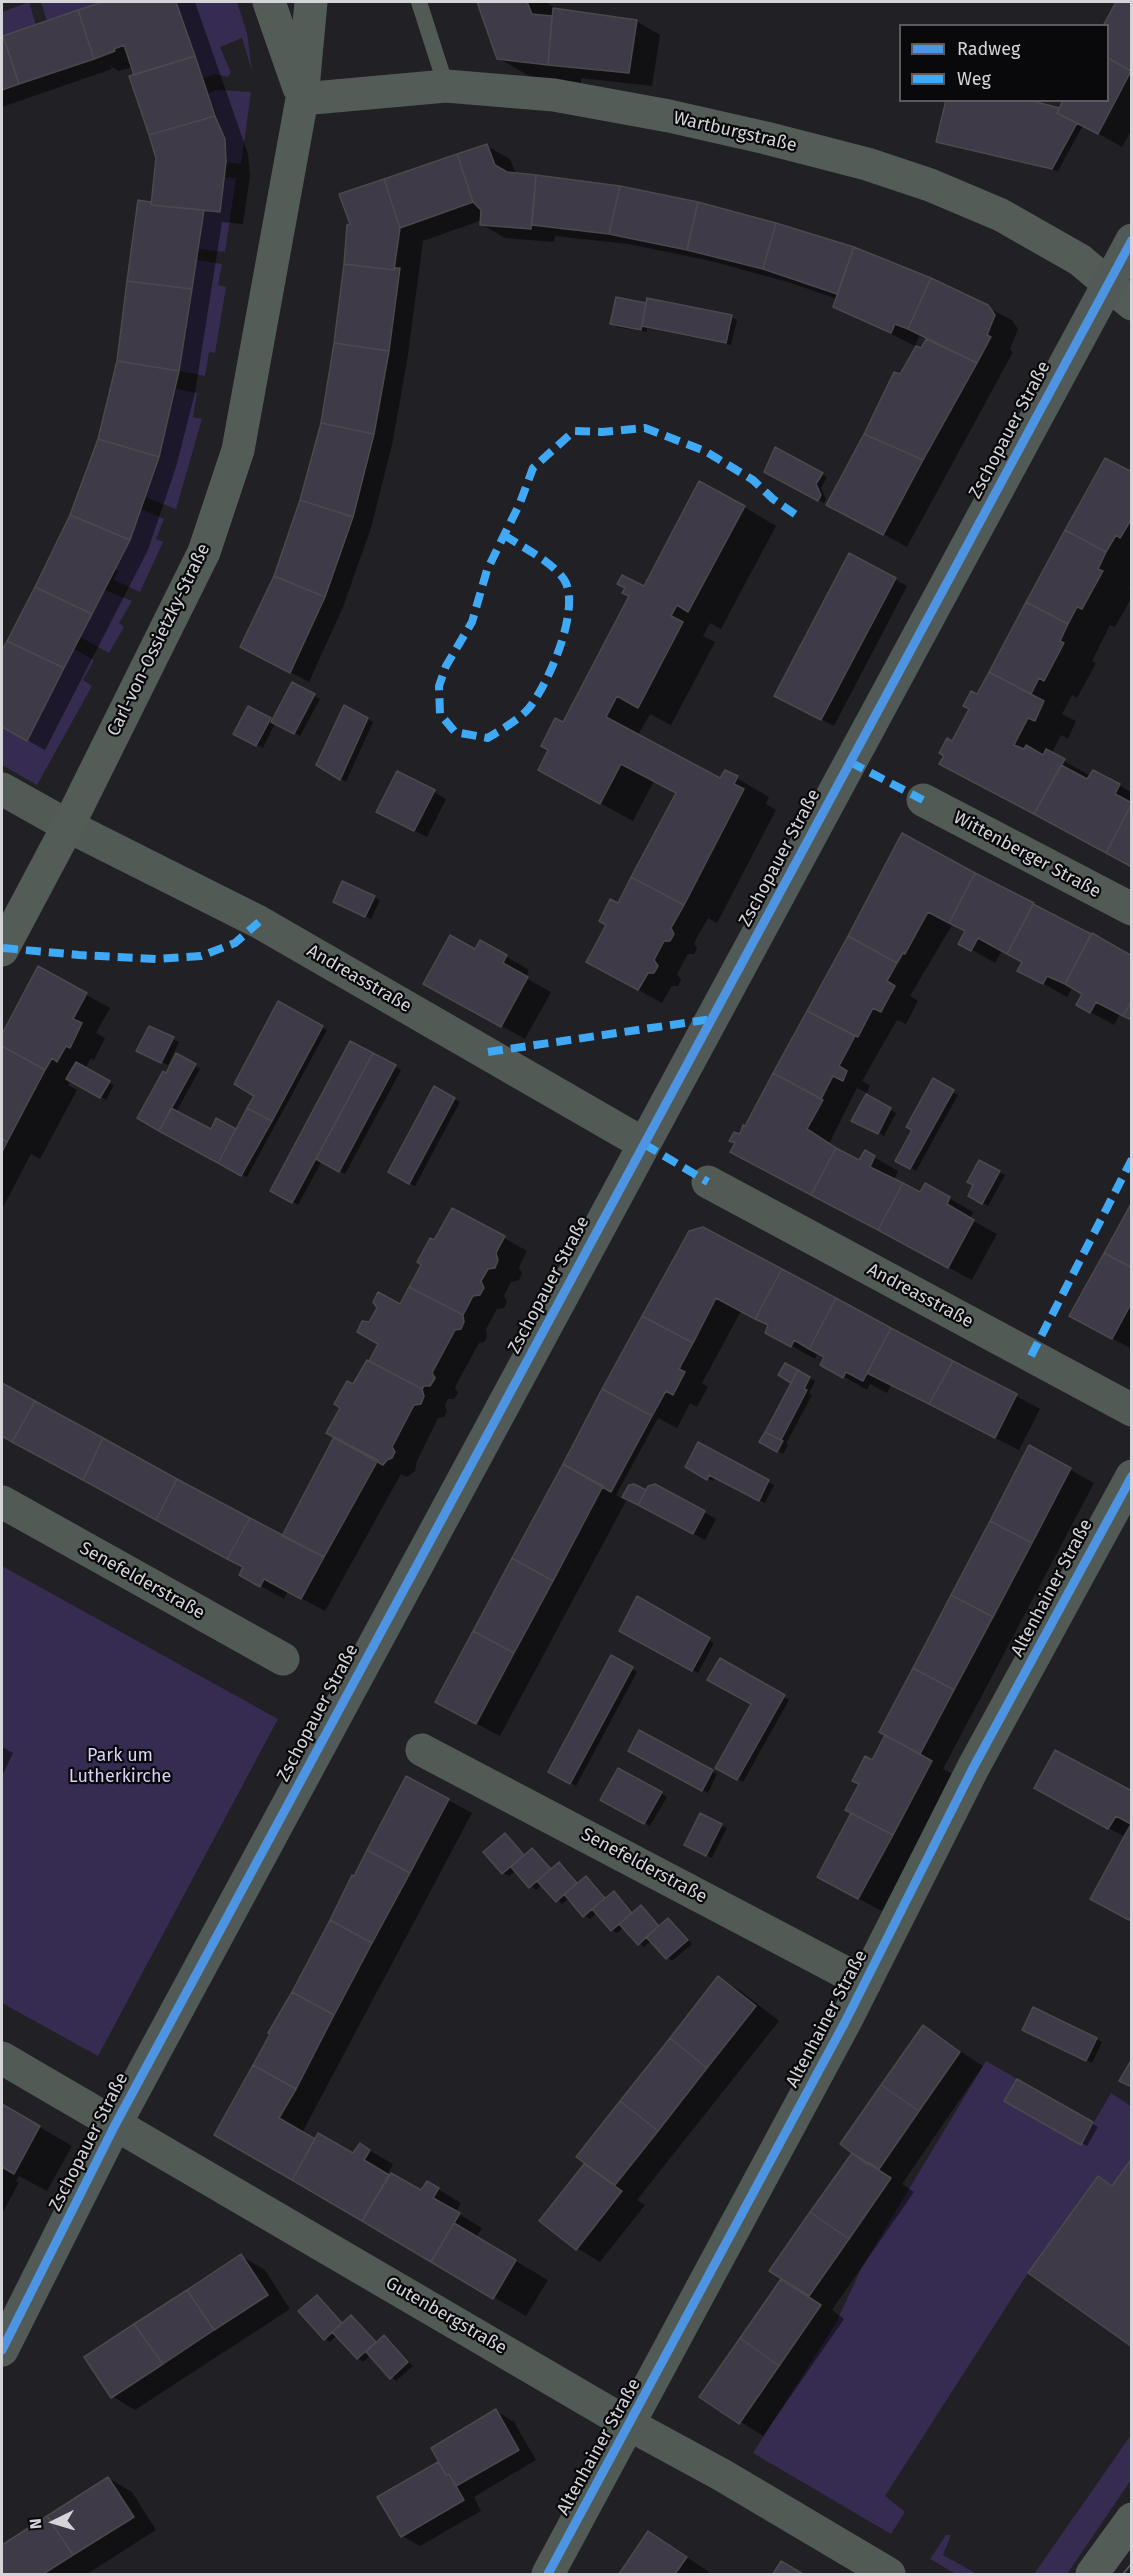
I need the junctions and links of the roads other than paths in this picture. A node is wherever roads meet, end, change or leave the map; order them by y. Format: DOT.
graph roads {
  1 [pos="269,2"];
  2 [pos="310,2"];
  3 [pos="419,2"];
  4 [pos="446,86"];
  5 [pos="302,99"];
  6 [pos="1131,240"];
  7 [pos="1120,294"];
  8 [pos="2,789"];
  9 [pos="923,800"];
  10 [pos="68,826"];
  11 [pos="1131,909"];
  12 [pos="2,950"];
  13 [pos="644,1144"];
  14 [pos="708,1182"];
  15 [pos="1131,1410"];
  16 [pos="1131,1476"];
  17 [pos="2,1502"];
  18 [pos="283,1659"];
  19 [pos="422,1750"];
  20 [pos="864,1983"];
  21 [pos="2,2058"];
  22 [pos="115,2124"];
  23 [pos="2,2350"];
  24 [pos="630,2425"];
  25 [pos="1131,2519"];
  26 [pos="548,2574"];
  27 [pos="889,2574"];
  28 [pos="1092,2574"];
  1 -- 5 [label="main road, Carl-von-Ossietzky-Straße"];
  2 -- 5 [label="main road, Carl-von-Ossietzky-Straße"];
  3 -- 4 [label="lane"];
  4 -- 5 [label="main road, Wartburgstraße"];
  4 -- 7 [label="main road, Wartburgstraße"];
  5 -- 10 [label="main road, Carl-von-Ossietzky-Straße"];
  6 -- 7 [label="main road, Zschopauer Straße"];
  7 -- 13 [label="main road, Zschopauer Straße"];
  8 -- 10 [label="street, Andreasstraße"];
  9 -- 11 [label="street, Wittenberger Straße"];
  10 -- 12 [label="main road, Carl-von-Ossietzky-Straße"];
  10 -- 13 [label="street, Andreasstraße"];
  13 -- 22 [label="main road, Zschopauer Straße"];
  14 -- 15 [label="street, Andreasstraße"];
  16 -- 20 [label="street, Altenhainer Straße"];
  17 -- 18 [label="street, Senefelderstraße"];
  19 -- 20 [label="street, Senefelderstraße"];
  20 -- 24 [label="street, Altenhainer Straße"];
  21 -- 22 [label="street, Gutenbergstraße"];
  22 -- 23 [label="main road, Zschopauer Straße"];
  22 -- 24 [label="street, Gutenbergstraße"];
  24 -- 26 [label="street, Altenhainer Straße"];
  24 -- 27 [label="street, Gutenbergstraße"];
  25 -- 28 [label="main road"];
}
